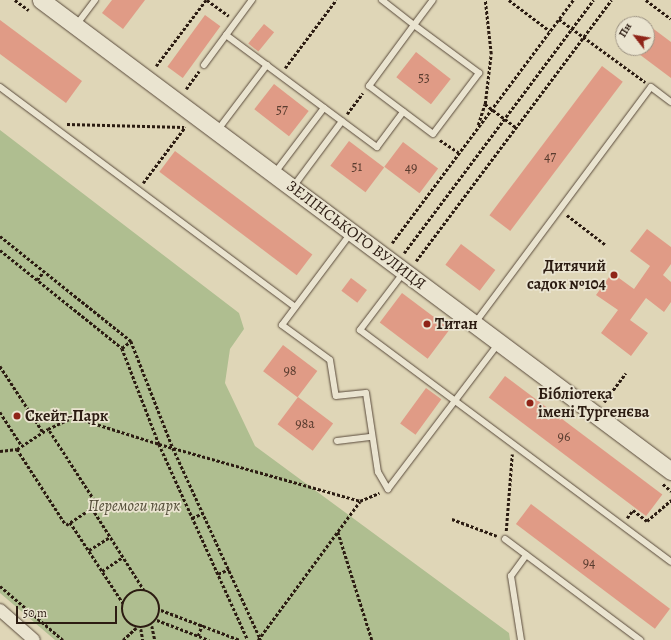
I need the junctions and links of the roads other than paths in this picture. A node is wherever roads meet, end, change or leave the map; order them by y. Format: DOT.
graph roads {
  1 [pos="41,0"];
  2 [pos="95,0"];
  3 [pos="252,0"];
  4 [pos="382,0"];
  5 [pos="433,0"];
  6 [pos="414,25"];
  7 [pos="76,26"];
  8 [pos="226,35"];
  9 [pos="204,65"];
  10 [pos="266,65"];
  11 [pos="0,87"];
  12 [pos="671,102"];
  13 [pos="324,108"];
  14 [pos="403,112"];
  15 [pos="342,122"];
  16 [pos="217,131"];
  17 [pos="274,174"];
  18 [pos="292,188"];
  19 [pos="352,232"];
  20 [pos="410,266"];
  21 [pos="295,307"];
  22 [pos="475,324"];
  23 [pos="499,342"];
  24 [pos="455,400"];
  25 [pos="372,437"];
  26 [pos="337,442"];
  27 [pos="671,471"];
  28 [pos="505,539"];
  29 [pos="526,555"];
  30 [pos="671,562"];
  31 [pos="0,610"];
  32 [pos="34,640"];
  33 [pos="521,640"];
  34 [pos="640,640"];
  1 -- 7 [label="street, ЗЕЛІНСЬКОГО ВУЛИЦЯ"];
  2 -- 7 [label="lane"];
  3 -- 8 [label="lane"];
  4 -- 6 [label="lane"];
  5 -- 6 [label="lane"];
  6 -- 14 [label="lane"];
  6 -- 14 [label="lane"];
  7 -- 16 [label="street, ЗЕЛІНСЬКОГО ВУЛИЦЯ"];
  8 -- 9 [label="lane"];
  8 -- 10 [label="lane"];
  10 -- 13 [label="lane"];
  10 -- 16 [label="lane"];
  11 -- 21 [label="lane"];
  12 -- 22 [label="lane"];
  13 -- 15 [label="lane"];
  13 -- 17 [label="lane"];
  14 -- 15 [label="lane"];
  15 -- 18 [label="lane"];
  16 -- 17 [label="street, ЗЕЛІНСЬКОГО ВУЛИЦЯ"];
  17 -- 18 [label="street, ЗЕЛІНСЬКОГО ВУЛИЦЯ"];
  18 -- 19 [label="street, ЗЕЛІНСЬКОГО ВУЛИЦЯ"];
  19 -- 20 [label="street, ЗЕЛІНСЬКОГО ВУЛИЦЯ"];
  19 -- 21 [label="lane"];
  20 -- 22 [label="street, ЗЕЛІНСЬКОГО ВУЛИЦЯ"];
  20 -- 24 [label="lane"];
  21 -- 25 [label="lane"];
  22 -- 23 [label="street, ЗЕЛІНСЬКОГО ВУЛИЦЯ"];
  23 -- 24 [label="lane"];
  23 -- 27 [label="street, ЗЕЛІНСЬКОГО ВУЛИЦЯ"];
  24 -- 25 [label="lane"];
  24 -- 30 [label="lane"];
  25 -- 26 [label="lane"];
  28 -- 29 [label="lane"];
  29 -- 33 [label="lane"];
  29 -- 34 [label="lane"];
  31 -- 32 [label="street"];
}
